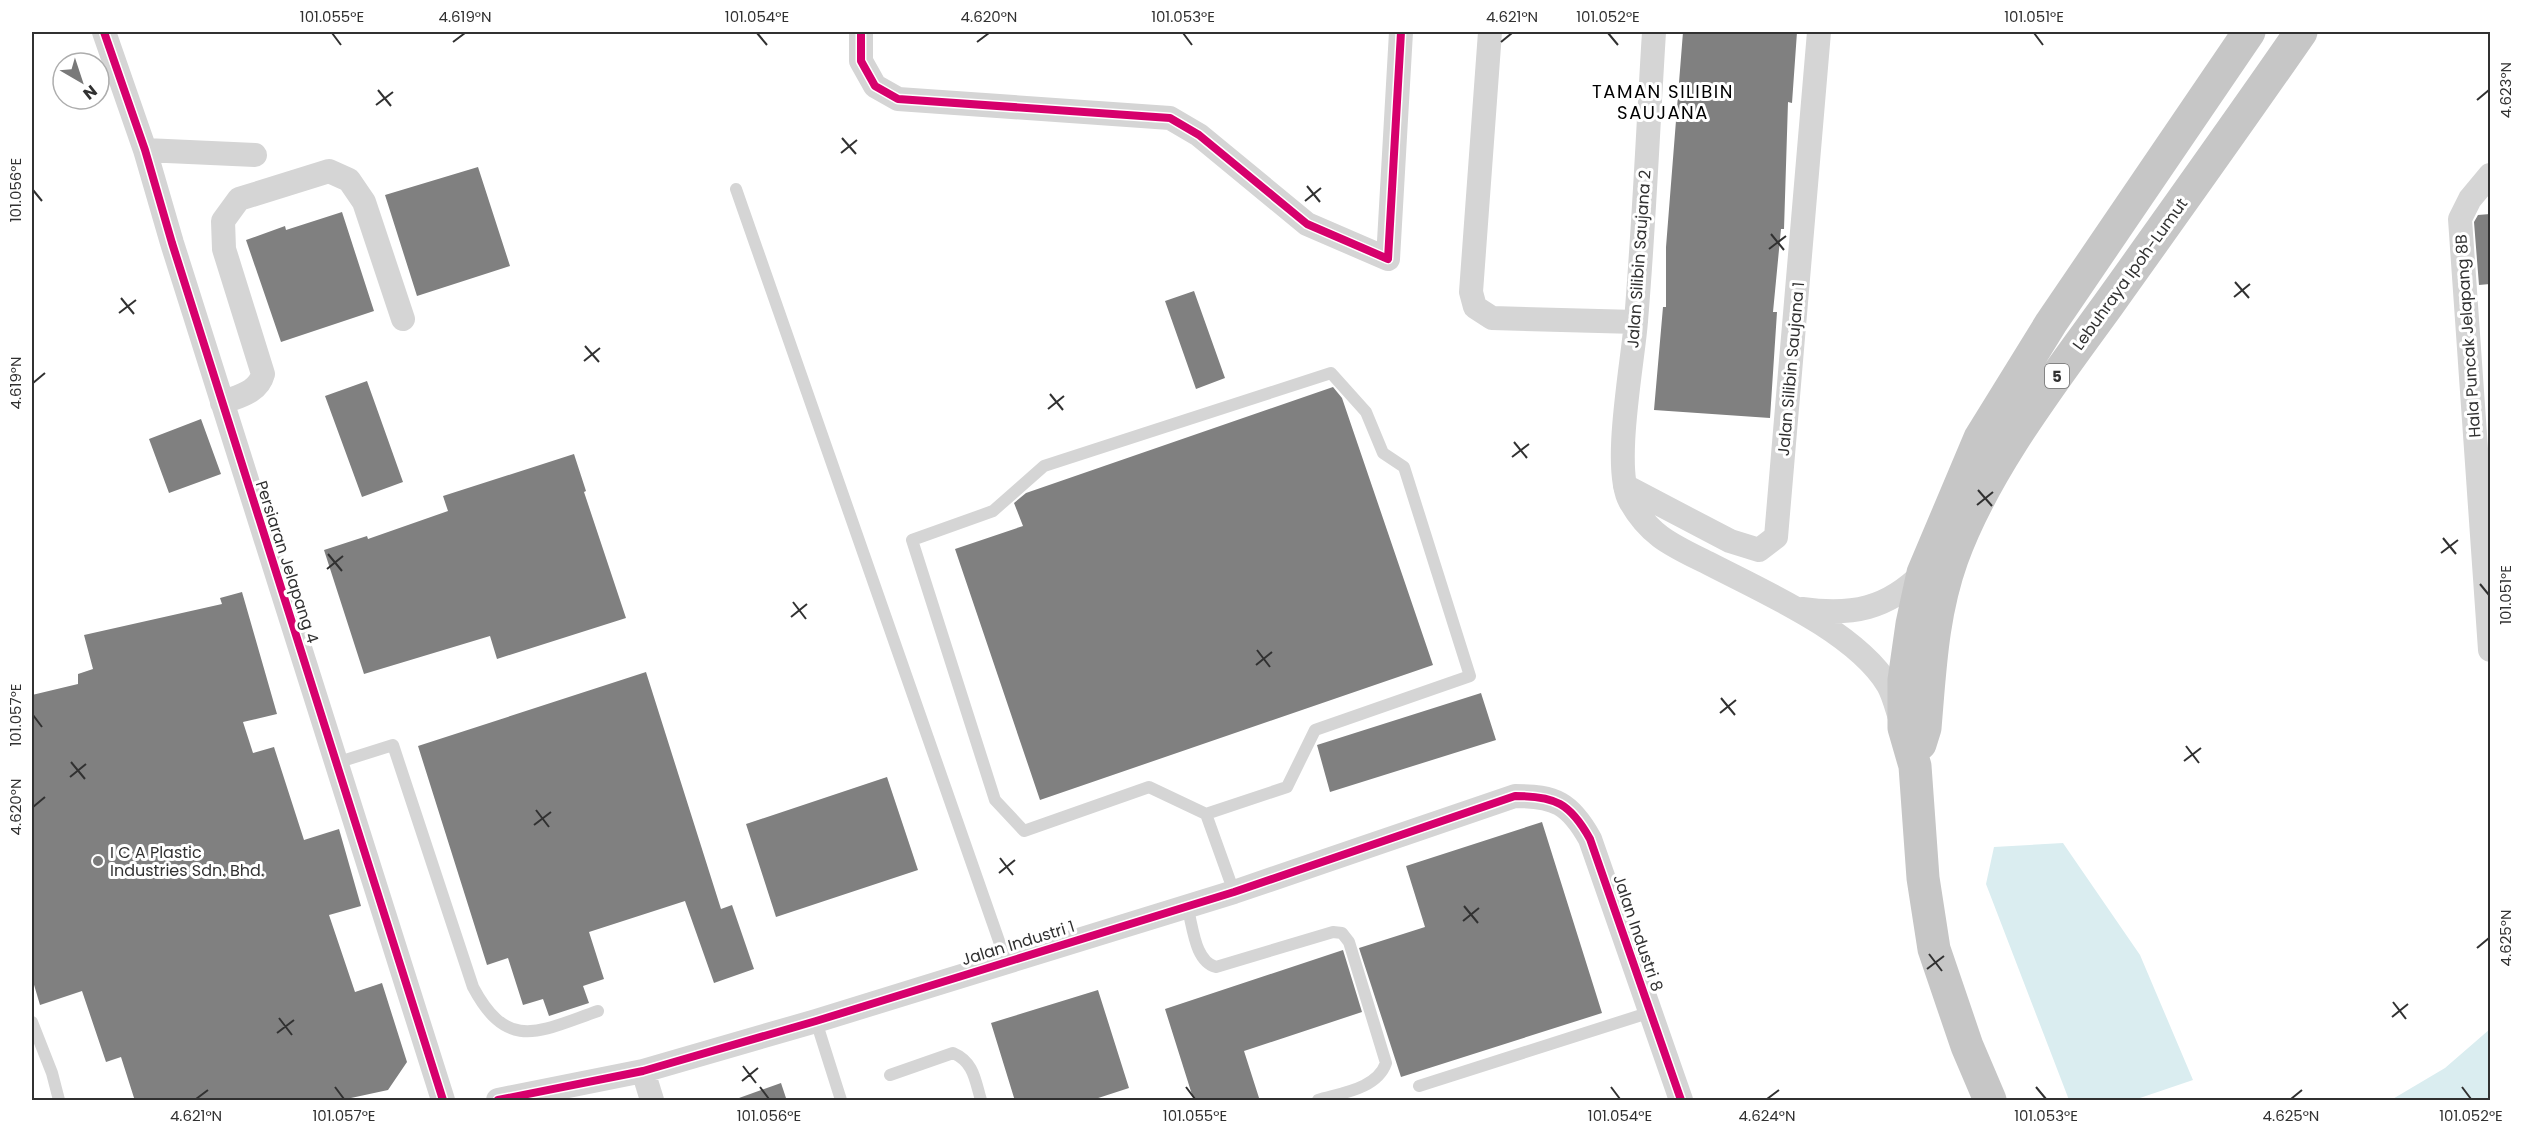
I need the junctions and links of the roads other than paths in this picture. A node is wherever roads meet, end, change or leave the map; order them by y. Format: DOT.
graph roads {
  1 [pos="104,32"];
  2 [pos="861,32"];
  3 [pos="1401,32"];
  4 [pos="1490,32"];
  5 [pos="1654,32"];
  6 [pos="1819,32"];
  7 [pos="2249,32"];
  8 [pos="2301,32"];
  9 [pos="145,150"];
  10 [pos="255,154"];
  11 [pos="2490,175"];
  12 [pos="736,189"];
  13 [pos="403,319"];
  14 [pos="1636,322"];
  15 [pos="222,403"];
  16 [pos="1625,486"];
  17 [pos="1923,573"];
  18 [pos="1794,607"];
  19 [pos="2490,650"];
  20 [pos="1904,728"];
  21 [pos="336,763"];
  22 [pos="1915,766"];
  23 [pos="1542,796"];
  24 [pos="1206,814"];
  25 [pos="1234,892"];
  26 [pos="1187,906"];
  27 [pos="1006,961"];
  28 [pos="598,1011"];
  29 [pos="1651,1012"];
  30 [pos="816,1021"];
  31 [pos="32,1022"];
  32 [pos="643,1071"];
  33 [pos="890,1074"];
  34 [pos="1419,1086"];
  35 [pos="59,1101"];
  36 [pos="443,1101"];
  37 [pos="498,1101"];
  38 [pos="652,1101"];
  39 [pos="842,1101"];
  40 [pos="981,1101"];
  41 [pos="1318,1101"];
  42 [pos="1681,1101"];
  43 [pos="1990,1101"];
  1 -- 9 [label="street, Persiaran Jelapang 4"];
  2 -- 3 [label="street"];
  4 -- 14 [label="street"];
  5 -- 14 [label="street, Jalan Silibin Saujana 2"];
  6 -- 16 [label="street, Jalan Silibin Saujana 1"];
  7 -- 17 [label="highway, Lebuhraya Ipoh-Lumut / 5"];
  8 -- 22 [label="highway, Lebuhraya Ipoh-Lumut / 5"];
  9 -- 10 [label="street"];
  9 -- 15 [label="street, Persiaran Jelapang 4"];
  11 -- 19 [label="street, Hala Puncak Jelapang 8B"];
  12 -- 27 [label="lane"];
  13 -- 15 [label="street"];
  14 -- 16 [label="street, Jalan Silibin Saujana 2"];
  15 -- 21 [label="street, Persiaran Jelapang 4"];
  16 -- 18 [label="street"];
  17 -- 18 [label="street"];
  17 -- 20 [label="highway, Lebuhraya Ipoh-Lumut / 5"];
  18 -- 20 [label="street"];
  20 -- 22 [label="highway, Lebuhraya Ipoh-Lumut / 5"];
  21 -- 28 [label="lane"];
  21 -- 36 [label="street, Persiaran Jelapang 4"];
  22 -- 43 [label="highway, Lebuhraya Ipoh-Lumut / 5"];
  23 -- 25 [label="street, Jalan Industri 1"];
  23 -- 29 [label="street, Jalan Industri 8"];
  24 -- 24 [label="lane"];
  24 -- 25 [label="lane"];
  25 -- 26 [label="street, Jalan Industri 1"];
  26 -- 27 [label="street, Jalan Industri 1"];
  26 -- 41 [label="lane"];
  27 -- 30 [label="street, Jalan Industri 1"];
  29 -- 34 [label="lane"];
  29 -- 42 [label="street, Jalan Industri 8"];
  30 -- 32 [label="street, Jalan Industri 1"];
  30 -- 39 [label="lane"];
  31 -- 35 [label="lane"];
  32 -- 37 [label="street, Jalan Industri 1"];
  32 -- 38 [label="street"];
  33 -- 40 [label="lane"];
}
